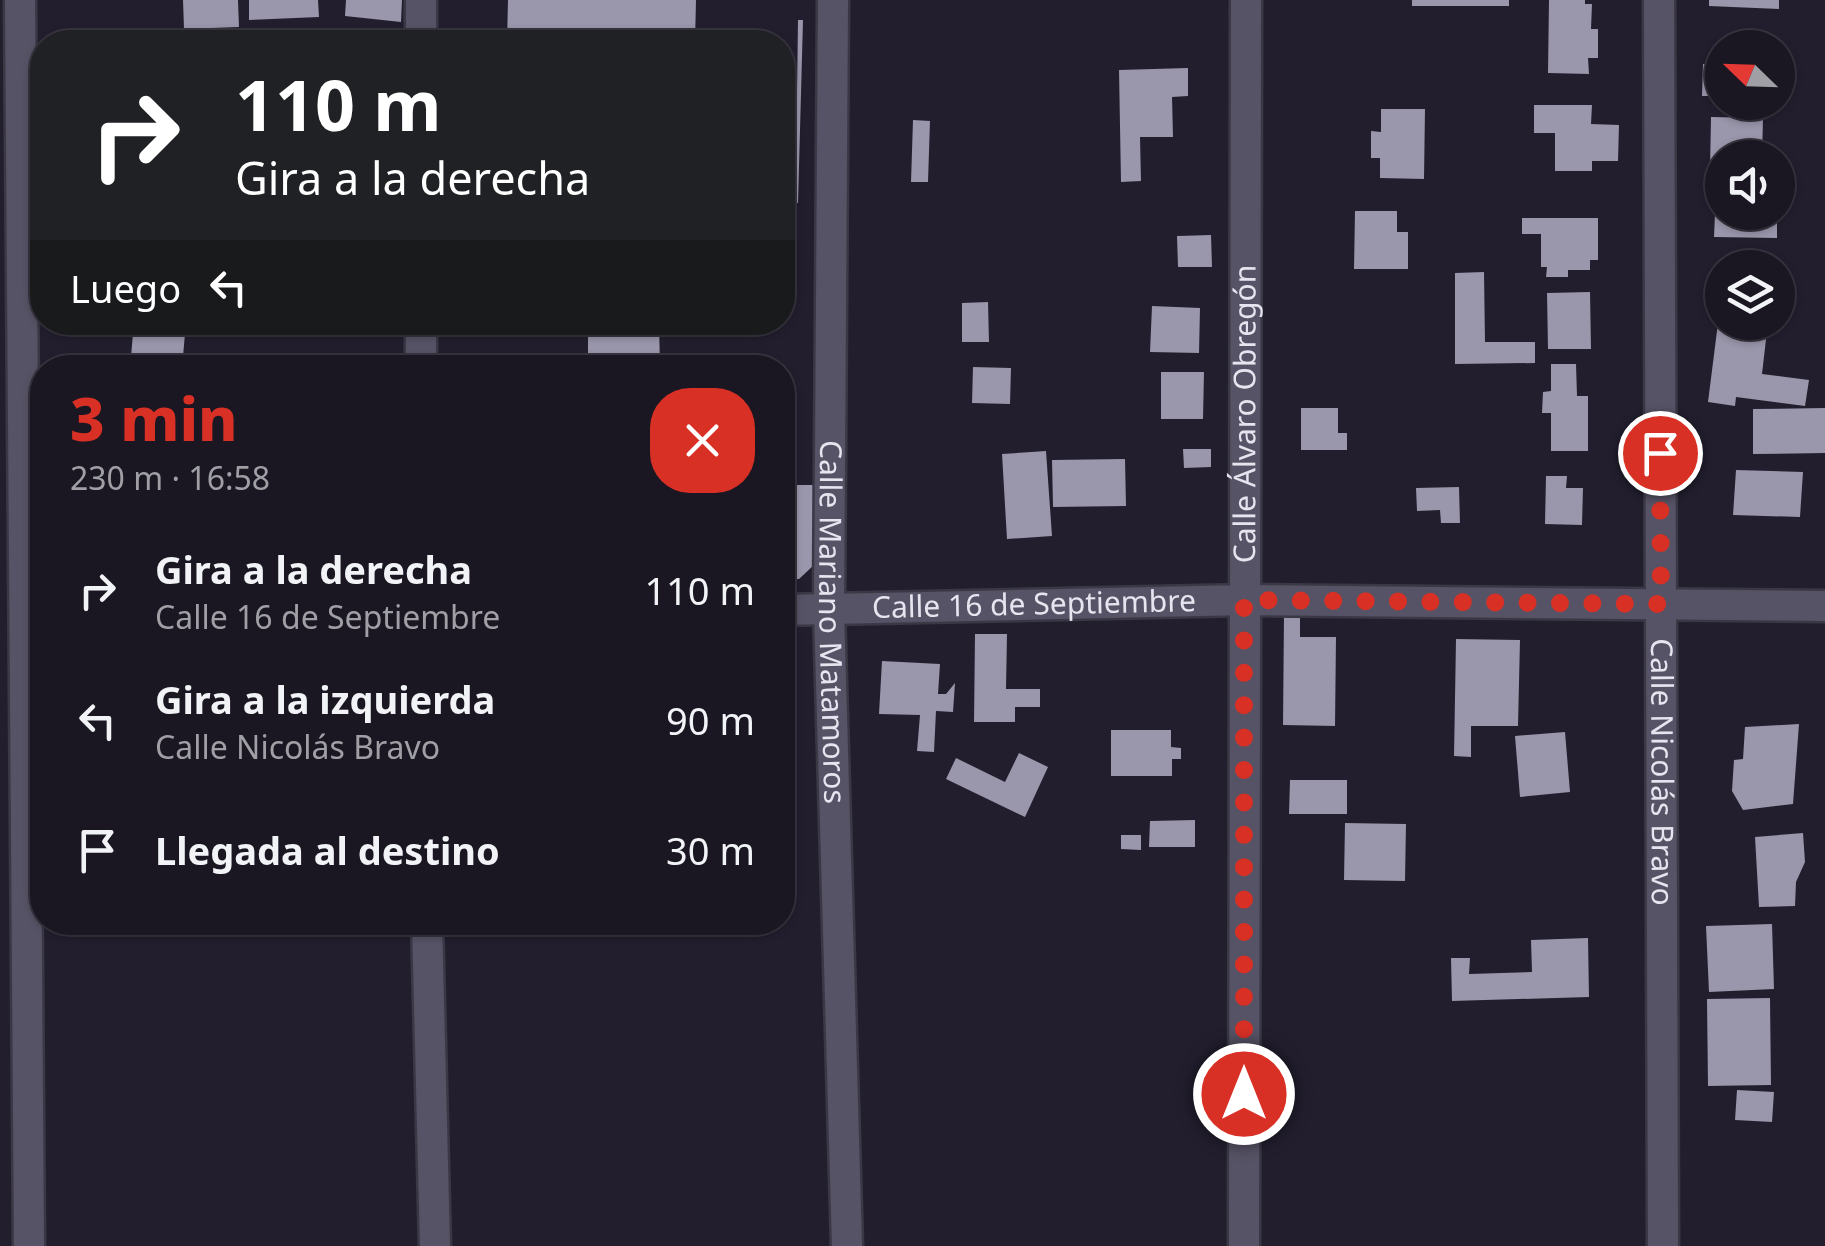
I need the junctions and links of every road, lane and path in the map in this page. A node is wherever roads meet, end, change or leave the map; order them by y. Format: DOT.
graph roads {
  1 [pos="20,0"];
  2 [pos="421,0"];
  3 [pos="833,0"];
  4 [pos="1246,0"];
  5 [pos="1660,0"];
  6 [pos="421,30"];
  7 [pos="22,586"];
  8 [pos="1244,600"];
  9 [pos="1661,604"];
  10 [pos="1825,606"];
  11 [pos="795,610"];
  12 [pos="829,611"];
  13 [pos="428,935"];
  14 [pos="29,1246"];
  15 [pos="435,1246"];
  16 [pos="847,1246"];
  17 [pos="1244,1246"];
  18 [pos="1663,1246"];
  1 -- 7 [label="street"];
  2 -- 6 [label="street"];
  3 -- 12 [label="street, Calle Mariano Matamoros"];
  4 -- 8 [label="street, Calle Álvaro Obregón"];
  5 -- 9 [label="street, Calle Nicolás Bravo"];
  7 -- 14 [label="street"];
  8 -- 9 [label="street, Calle 16 de Septiembre"];
  8 -- 12 [label="street, Calle 16 de Septiembre"];
  8 -- 17 [label="street, Calle Álvaro Obregón"];
  9 -- 10 [label="street, Calle 16 de Septiembre"];
  9 -- 18 [label="street, Calle Nicolás Bravo"];
  11 -- 12 [label="street, Calle 16 de Septiembre"];
  12 -- 16 [label="street, Calle Mariano Matamoros"];
  13 -- 15 [label="street"];
}
